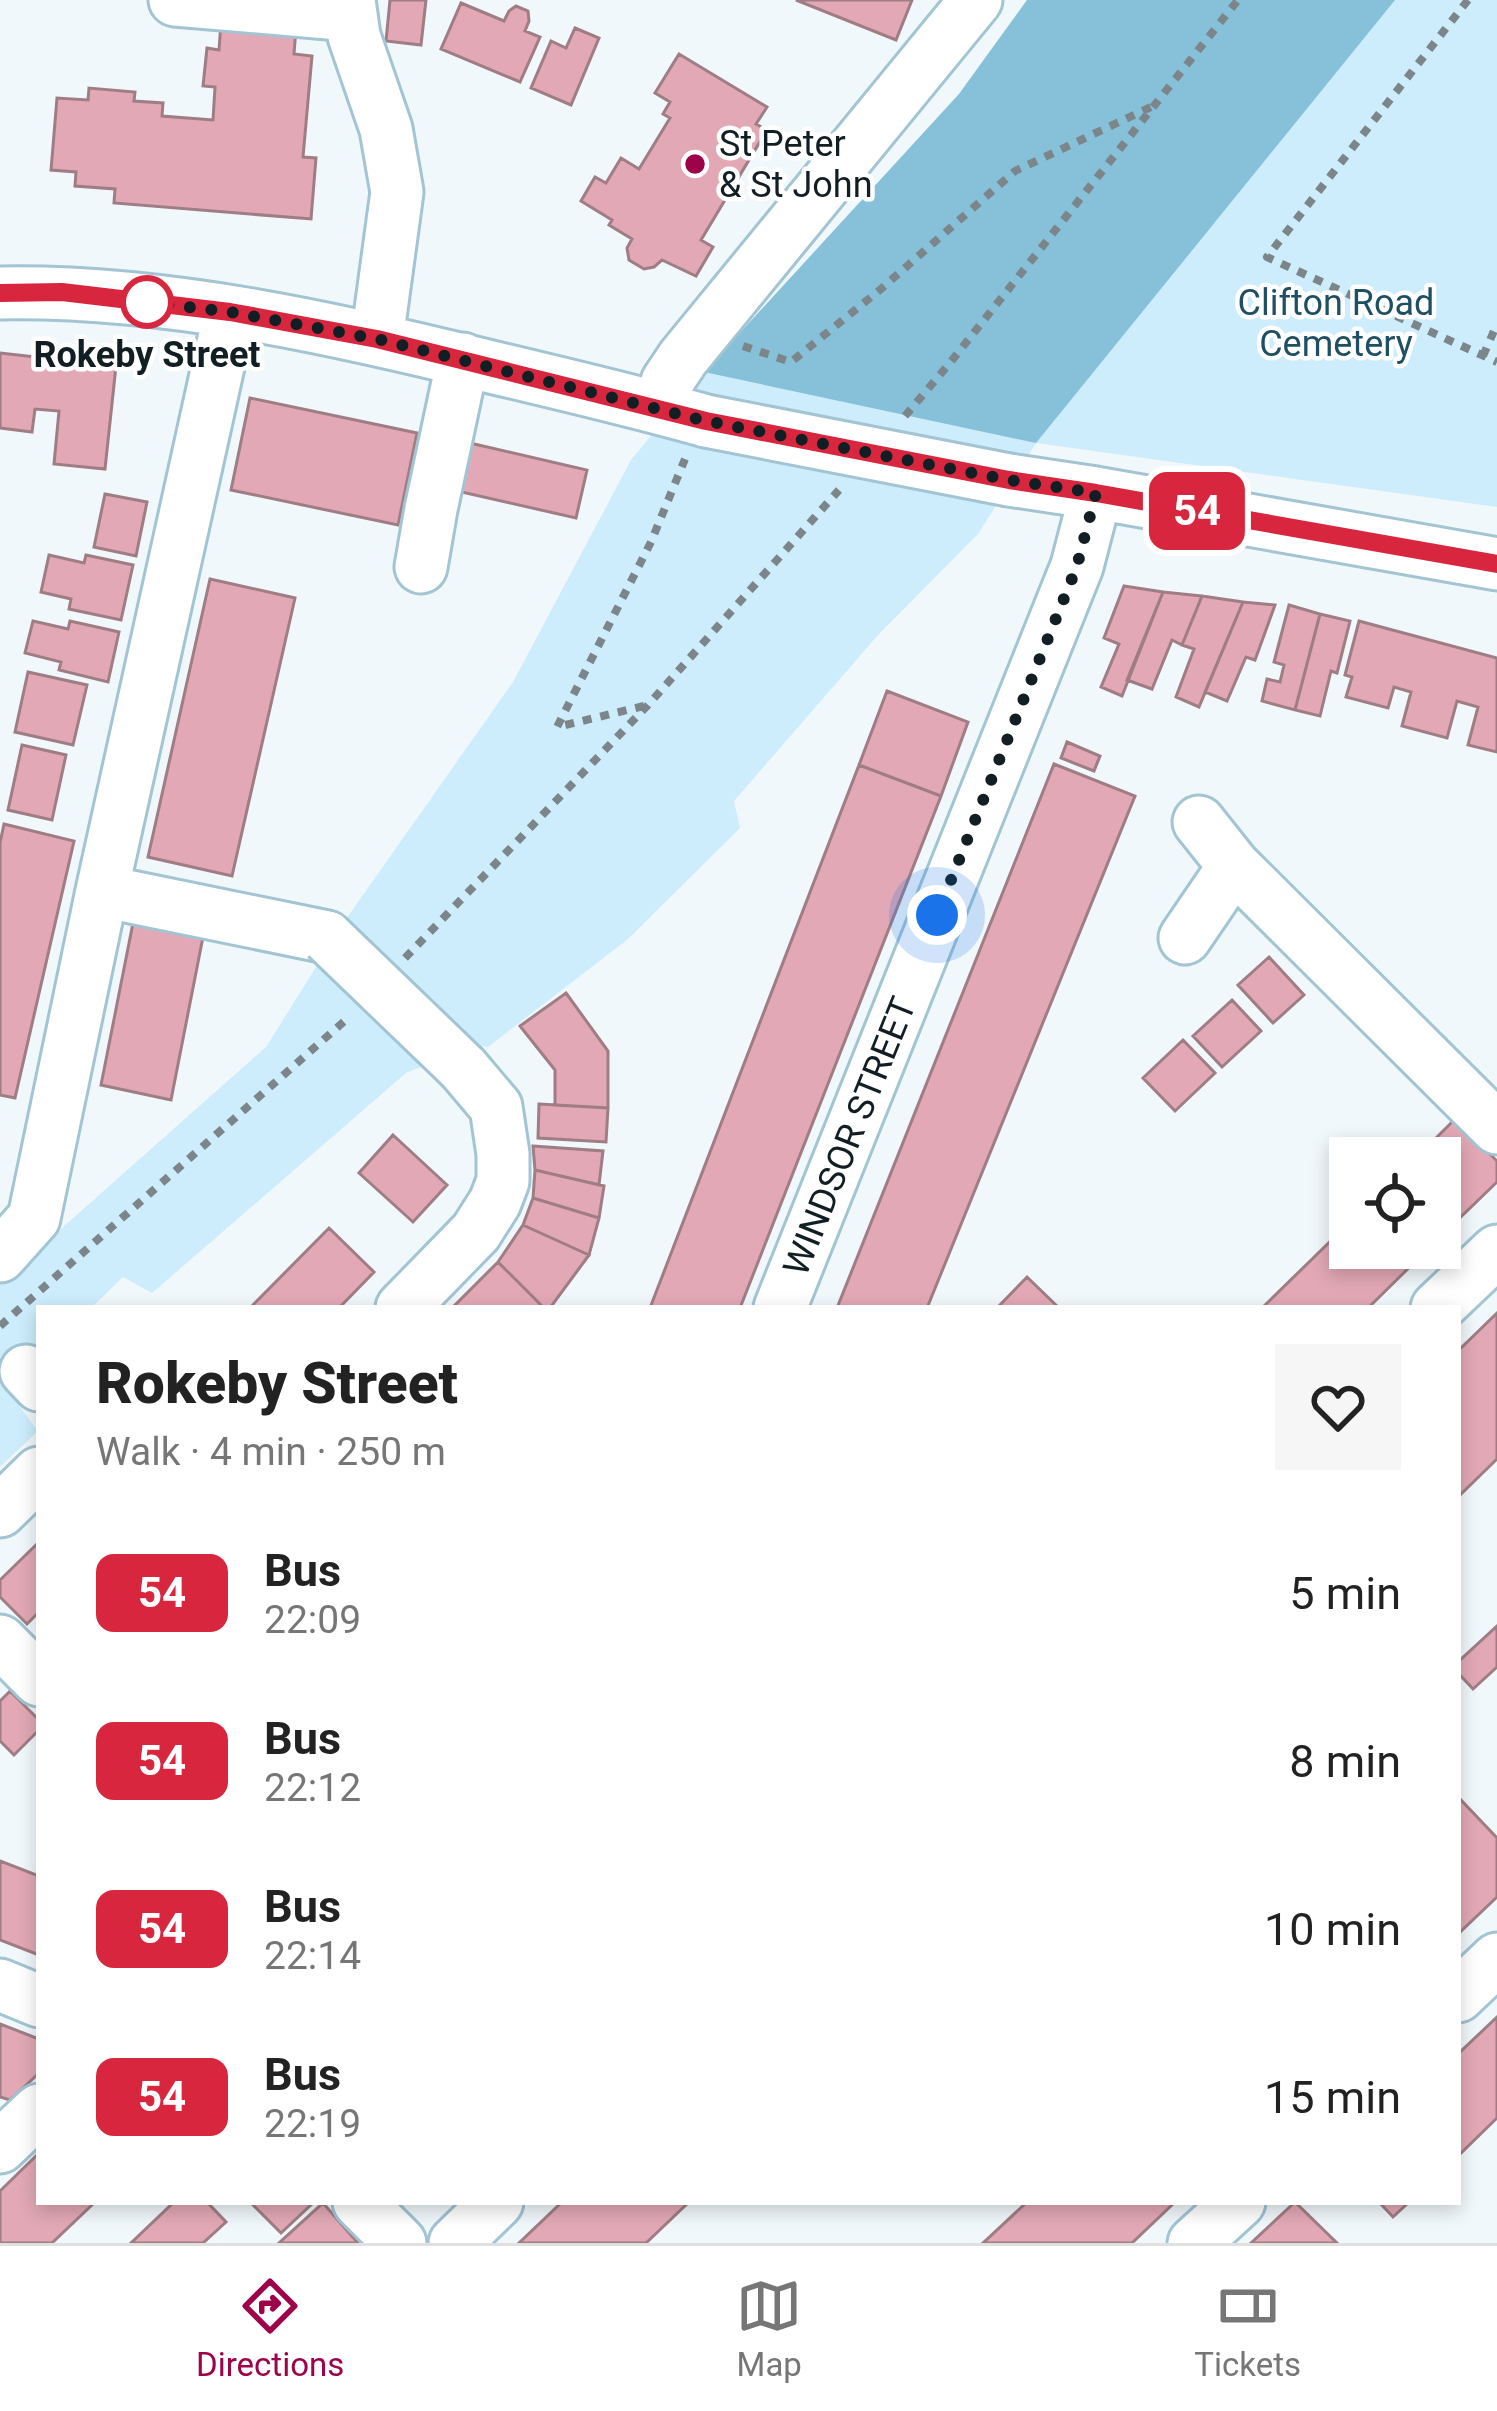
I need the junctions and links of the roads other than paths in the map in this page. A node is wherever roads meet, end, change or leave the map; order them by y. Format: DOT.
graph roads {
  1 [pos="175,0"];
  2 [pos="976,0"];
  3 [pos="350,8"];
  4 [pos="0,293"];
  5 [pos="230,312"];
  6 [pos="377,339"];
  7 [pos="463,359"];
  8 [pos="683,415"];
  9 [pos="1096,493"];
  10 [pos="1497,564"];
  11 [pos="422,567"];
  12 [pos="1199,821"];
  13 [pos="1234,866"];
  14 [pos="102,891"];
  15 [pos="1185,938"];
  16 [pos="1497,1128"];
  17 [pos="0,1256"];
  18 [pos="1495,1257"];
  19 [pos="404,1305"];
  20 [pos="781,1305"];
  21 [pos="1440,1305"];
  22 [pos="36,1476"];
  23 [pos="0,1511"];
  24 [pos="0,1641"];
  25 [pos="36,1677"];
  26 [pos="1497,1959"];
  27 [pos="0,1985"];
  28 [pos="1461,1993"];
  29 [pos="36,2000"];
  30 [pos="36,2113"];
  31 [pos="0,2147"];
  32 [pos="361,2205"];
  33 [pos="494,2205"];
  34 [pos="1236,2205"];
  35 [pos="400,2243"];
  36 [pos="455,2243"];
  37 [pos="1194,2243"];
  1 -- 3 [label="street"];
  2 -- 8 [label="street"];
  3 -- 6 [label="street"];
  4 -- 5 [label="street"];
  5 -- 6 [label="street"];
  5 -- 14 [label="street"];
  6 -- 7 [label="street"];
  7 -- 8 [label="street"];
  7 -- 11 [label="street"];
  8 -- 9 [label="street, bridge"];
  9 -- 10 [label="street"];
  9 -- 20 [label="street, WINDSOR STREET"];
  12 -- 13 [label="street"];
  13 -- 15 [label="street"];
  13 -- 16 [label="street"];
  14 -- 17 [label="street"];
  14 -- 19 [label="street, bridge"];
  18 -- 21 [label="street"];
  22 -- 23 [label="street"];
  24 -- 25 [label="street"];
  26 -- 28 [label="street"];
  27 -- 29 [label="street"];
  30 -- 31 [label="street"];
  32 -- 35 [label="street"];
  33 -- 36 [label="street"];
  34 -- 37 [label="street"];
}
